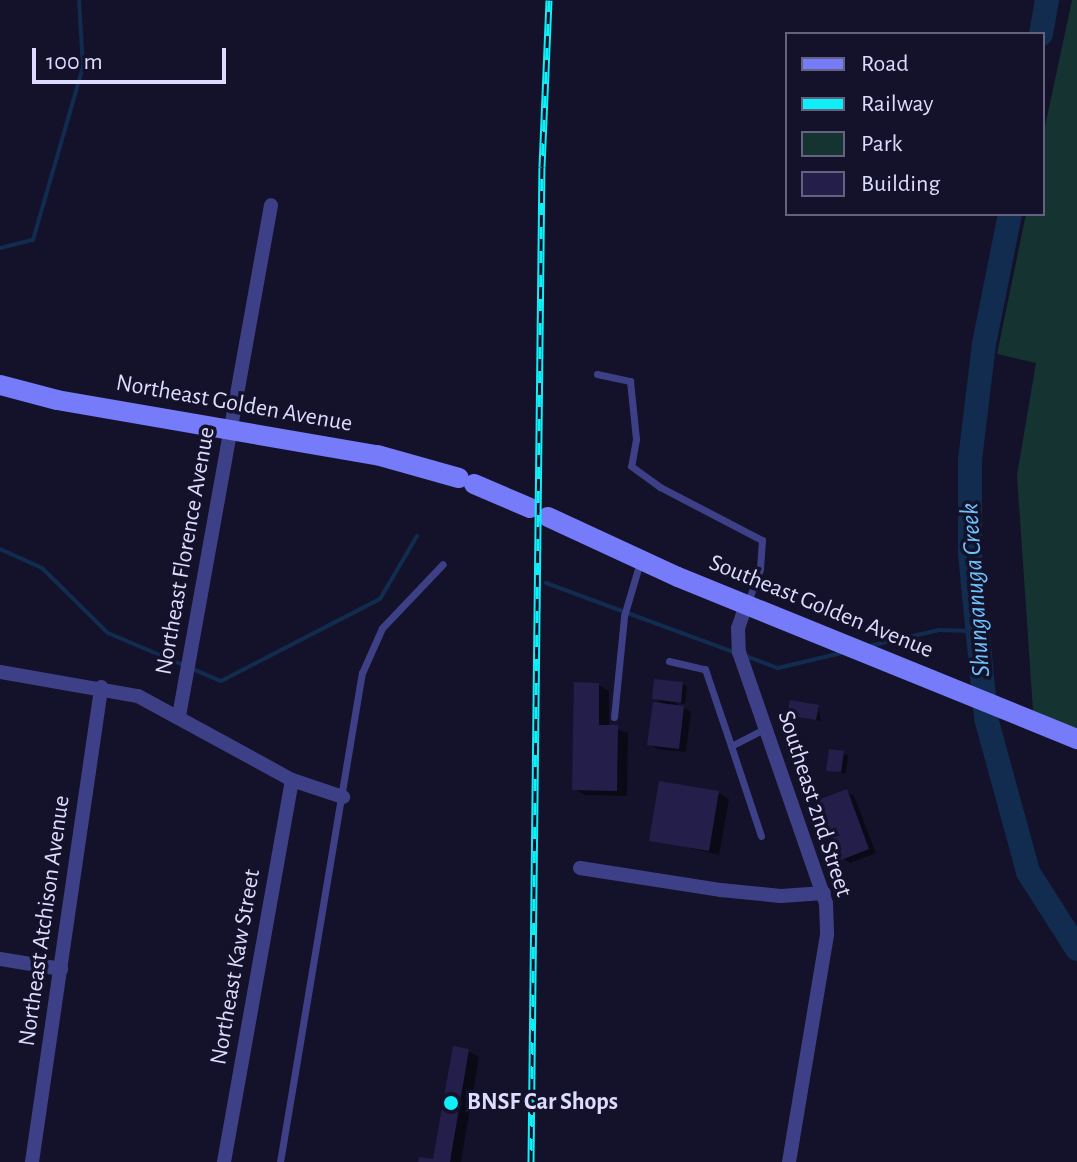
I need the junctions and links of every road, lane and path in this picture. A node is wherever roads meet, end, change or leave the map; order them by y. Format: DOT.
graph roads {
  1 [pos="271,205"];
  2 [pos="597,374"];
  3 [pos="0,385"];
  4 [pos="230,430"];
  5 [pos="539,513"];
  6 [pos="641,560"];
  7 [pos="443,564"];
  8 [pos="746,605"];
  9 [pos="669,661"];
  10 [pos="0,672"];
  11 [pos="101,687"];
  12 [pos="179,716"];
  13 [pos="614,717"];
  14 [pos="766,728"];
  15 [pos="1077,739"];
  16 [pos="731,746"];
  17 [pos="292,780"];
  18 [pos="343,797"];
  19 [pos="761,836"];
  20 [pos="580,868"];
  21 [pos="824,893"];
  22 [pos="0,959"];
  23 [pos="61,969"];
  24 [pos="32,1162"];
  25 [pos="224,1162"];
  26 [pos="280,1162"];
  27 [pos="789,1162"];
  1 -- 4 [label="street, Northeast Florence Avenue"];
  2 -- 8 [label="lane"];
  3 -- 4 [label="street, Northeast Golden Avenue"];
  4 -- 5 [label="street, Northeast Golden Avenue"];
  4 -- 12 [label="street, Northeast Florence Avenue"];
  5 -- 6 [label="street, Southeast Golden Avenue"];
  6 -- 8 [label="street, Southeast Golden Avenue"];
  6 -- 13 [label="lane"];
  7 -- 18 [label="lane"];
  8 -- 14 [label="street, Southeast 2nd Street"];
  8 -- 15 [label="street, Southeast Golden Avenue"];
  9 -- 16 [label="lane"];
  10 -- 11 [label="street"];
  11 -- 12 [label="street"];
  11 -- 23 [label="street, Northeast Atchison Avenue"];
  12 -- 17 [label="street"];
  14 -- 16 [label="lane"];
  14 -- 21 [label="street, Southeast 2nd Street"];
  16 -- 19 [label="lane"];
  17 -- 18 [label="street"];
  17 -- 25 [label="street, Northeast Kaw Street"];
  18 -- 26 [label="lane"];
  20 -- 21 [label="street"];
  21 -- 27 [label="street, Southeast 2nd Street"];
  22 -- 23 [label="street"];
  23 -- 24 [label="street, Northeast Atchison Avenue"];
}
